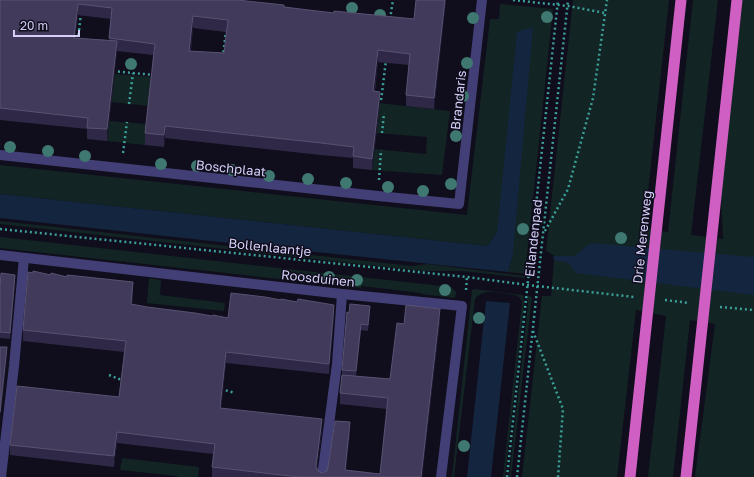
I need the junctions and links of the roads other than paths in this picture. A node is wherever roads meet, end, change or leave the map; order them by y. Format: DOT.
graph roads {
  1 [pos="482,0"];
  2 [pos="681,0"];
  3 [pos="737,0"];
  4 [pos="0,155"];
  5 [pos="459,204"];
  6 [pos="0,255"];
  7 [pos="24,258"];
  8 [pos="342,294"];
  9 [pos="1,477"];
  10 [pos="322,477"];
  11 [pos="441,477"];
  12 [pos="630,477"];
  13 [pos="686,477"];
  1 -- 5 [label="street, Brandaris"];
  2 -- 12 [label="highway, Drie Merenweg"];
  3 -- 13 [label="highway"];
  4 -- 5 [label="street, Boschplaat"];
  6 -- 7 [label="street, Roosduinen"];
  7 -- 8 [label="street, Roosduinen"];
  7 -- 9 [label="street"];
  8 -- 10 [label="street"];
  8 -- 11 [label="street, Roosduinen"];
}
